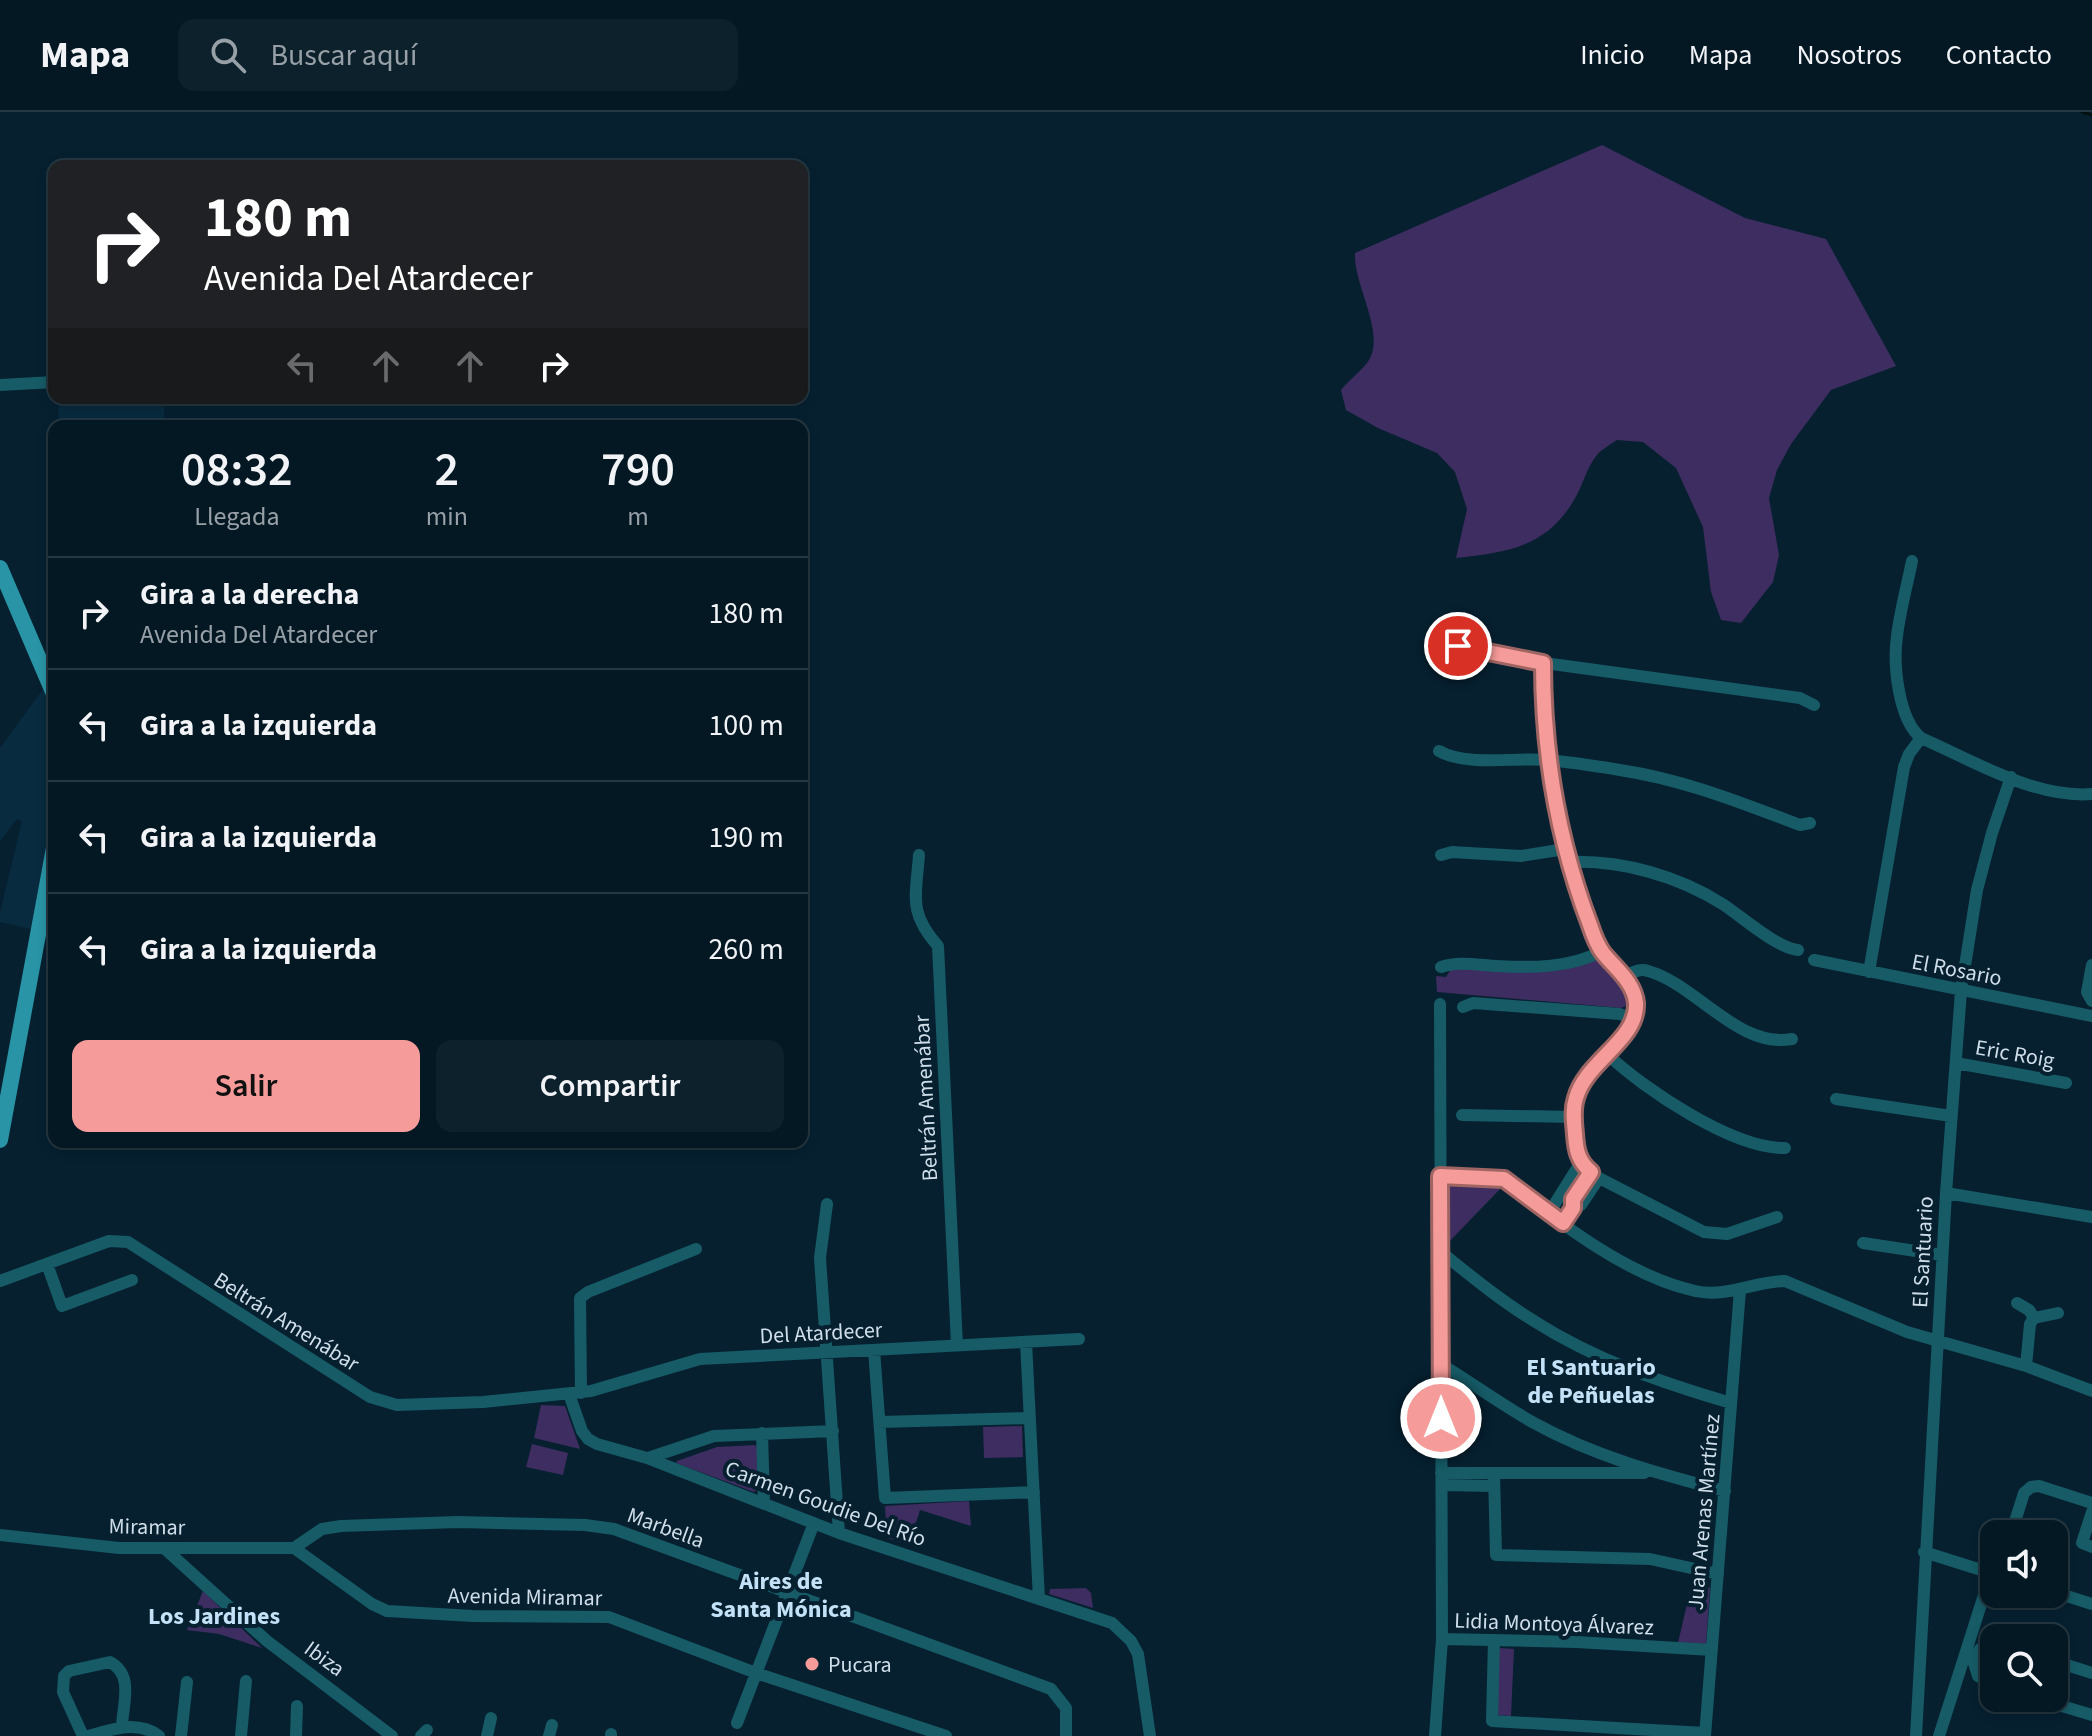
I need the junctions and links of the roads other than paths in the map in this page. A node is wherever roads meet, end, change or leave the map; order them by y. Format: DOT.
graph roads {
  1 [pos="48,382"];
  2 [pos="0,385"];
  3 [pos="1912,561"];
  4 [pos="0,568"];
  5 [pos="5,593"];
  6 [pos="1438,647"];
  7 [pos="1543,663"];
  8 [pos="48,682"];
  9 [pos="1814,705"];
  10 [pos="1921,738"];
  11 [pos="1439,751"];
  12 [pos="1549,760"];
  13 [pos="2011,777"];
  14 [pos="2092,794"];
  15 [pos="1810,823"];
  16 [pos="919,855"];
  17 [pos="1441,855"];
  18 [pos="1567,855"];
  19 [pos="48,880"];
  20 [pos="1798,950"];
  21 [pos="1602,951"];
  22 [pos="1814,960"];
  23 [pos="2092,965"];
  24 [pos="1441,967"];
  25 [pos="1869,972"];
  26 [pos="1624,976"];
  27 [pos="1961,991"];
  28 [pos="2092,1001"];
  29 [pos="1440,1004"];
  30 [pos="1463,1007"];
  31 [pos="2092,1016"];
  32 [pos="1633,1019"];
  33 [pos="1792,1039"];
  34 [pos="1607,1054"];
  35 [pos="1956,1063"];
  36 [pos="2066,1083"];
  37 [pos="1836,1099"];
  38 [pos="1462,1115"];
  39 [pos="1951,1116"];
  40 [pos="1574,1117"];
  41 [pos="0,1140"];
  42 [pos="1785,1148"];
  43 [pos="1581,1162"];
  44 [pos="1595,1175"];
  45 [pos="1440,1176"];
  46 [pos="1946,1193"];
  47 [pos="827,1204"];
  48 [pos="1549,1213"];
  49 [pos="1777,1217"];
  50 [pos="2092,1217"];
  51 [pos="1563,1223"];
  52 [pos="1863,1243"];
  53 [pos="696,1249"];
  54 [pos="1441,1252"];
  55 [pos="1942,1255"];
  56 [pos="47,1264"];
  57 [pos="132,1280"];
  58 [pos="0,1281"];
  59 [pos="1740,1290"];
  60 [pos="2017,1303"];
  61 [pos="2058,1313"];
  62 [pos="2034,1318"];
  63 [pos="1079,1339"];
  64 [pos="1026,1342"];
  65 [pos="1938,1343"];
  66 [pos="957,1345"];
  67 [pos="874,1350"];
  68 [pos="828,1353"];
  69 [pos="1441,1364"];
  70 [pos="2026,1366"];
  71 [pos="2092,1391"];
  72 [pos="575,1394"];
  73 [pos="1731,1403"];
  74 [pos="1030,1418"];
  75 [pos="880,1422"];
  76 [pos="833,1431"];
  77 [pos="762,1433"];
  78 [pos="647,1458"];
  79 [pos="1651,1472"];
  80 [pos="1442,1479"];
  81 [pos="1494,1480"];
  82 [pos="1725,1491"];
  83 [pos="1034,1492"];
  84 [pos="764,1503"];
  85 [pos="2092,1503"];
  86 [pos="2092,1512"];
  87 [pos="2015,1520"];
  88 [pos="814,1523"];
  89 [pos="839,1533"];
  90 [pos="0,1535"];
  91 [pos="2092,1547"];
  92 [pos="164,1548"];
  93 [pos="294,1548"];
  94 [pos="1924,1552"];
  95 [pos="1980,1569"];
  96 [pos="1718,1574"];
  97 [pos="786,1594"];
  98 [pos="2068,1595"];
  99 [pos="1039,1599"];
  100 [pos="2091,1599"];
  101 [pos="1983,1608"];
  102 [pos="1442,1639"];
  103 [pos="1494,1640"];
  104 [pos="1980,1648"];
  105 [pos="1712,1650"];
  106 [pos="1970,1655"];
  107 [pos="2068,1665"];
  108 [pos="756,1673"];
  109 [pos="2092,1673"];
  110 [pos="1980,1677"];
  111 [pos="246,1681"];
  112 [pos="187,1682"];
  113 [pos="297,1706"];
  114 [pos="2068,1708"];
  115 [pos="2092,1715"];
  116 [pos="491,1718"];
  117 [pos="737,1723"];
  118 [pos="122,1726"];
  119 [pos="1916,1733"];
  120 [pos="1705,1734"];
  121 [pos="86,1736"];
  122 [pos="159,1736"];
  123 [pos="181,1736"];
  124 [pos="241,1736"];
  125 [pos="296,1736"];
  126 [pos="392,1736"];
  127 [pos="487,1736"];
  128 [pos="946,1736"];
  129 [pos="1066,1736"];
  130 [pos="1150,1736"];
  131 [pos="1435,1736"];
  132 [pos="1938,1736"];
  1 -- 2 [label="street"];
  3 -- 10 [label="street"];
  4 -- 5 [label="main road"];
  5 -- 8 [label="main road"];
  6 -- 7 [label="street"];
  7 -- 9 [label="street"];
  7 -- 12 [label="street"];
  10 -- 13 [label="street"];
  10 -- 25 [label="street"];
  11 -- 12 [label="street"];
  12 -- 15 [label="street"];
  12 -- 18 [label="street"];
  13 -- 14 [label="street"];
  13 -- 27 [label="street, El Santuario"];
  16 -- 66 [label="street, Beltrán Amenábar"];
  17 -- 18 [label="street"];
  18 -- 20 [label="street"];
  18 -- 21 [label="street"];
  19 -- 41 [label="main road"];
  21 -- 24 [label="street"];
  21 -- 26 [label="street"];
  22 -- 25 [label="street, El Rosario"];
  23 -- 28 [label="street"];
  25 -- 27 [label="street, El Rosario"];
  26 -- 32 [label="street"];
  26 -- 33 [label="street"];
  27 -- 31 [label="street, El Rosario"];
  27 -- 35 [label="street, El Santuario"];
  29 -- 45 [label="street"];
  30 -- 32 [label="street"];
  32 -- 34 [label="street"];
  34 -- 40 [label="street"];
  34 -- 42 [label="street"];
  35 -- 36 [label="street, Eric Roig"];
  35 -- 39 [label="street, El Santuario"];
  37 -- 39 [label="street"];
  38 -- 40 [label="street"];
  39 -- 46 [label="street, El Santuario"];
  40 -- 43 [label="street"];
  43 -- 44 [label="street"];
  43 -- 48 [label="street"];
  44 -- 49 [label="street"];
  44 -- 51 [label="street"];
  45 -- 48 [label="street"];
  45 -- 54 [label="street"];
  46 -- 50 [label="street"];
  46 -- 55 [label="street, El Santuario"];
  47 -- 68 [label="street"];
  48 -- 51 [label="street"];
  51 -- 59 [label="street"];
  52 -- 55 [label="street"];
  53 -- 72 [label="street, Carmen Goudie Del Río"];
  54 -- 69 [label="street"];
  54 -- 73 [label="street"];
  55 -- 65 [label="street, El Santuario"];
  56 -- 57 [label="street"];
  56 -- 58 [label="street, Beltrán Amenábar"];
  56 -- 72 [label="street, Beltrán Amenábar"];
  59 -- 65 [label="street"];
  59 -- 73 [label="street, Juan Arenas Martínez"];
  60 -- 62 [label="street"];
  61 -- 62 [label="street"];
  62 -- 70 [label="street"];
  63 -- 64 [label="street, Del Atardecer"];
  64 -- 66 [label="street, Del Atardecer"];
  64 -- 74 [label="street"];
  65 -- 70 [label="street"];
  65 -- 94 [label="street, El Santuario"];
  66 -- 67 [label="street, Del Atardecer"];
  67 -- 68 [label="street, Del Atardecer"];
  67 -- 75 [label="street"];
  68 -- 72 [label="street, Del Atardecer"];
  68 -- 76 [label="street"];
  69 -- 79 [label="street"];
  69 -- 80 [label="street"];
  70 -- 71 [label="street"];
  72 -- 78 [label="street, Carmen Goudie Del Río"];
  73 -- 82 [label="street, Juan Arenas Martínez"];
  74 -- 75 [label="street"];
  74 -- 83 [label="street"];
  75 -- 83 [label="street"];
  76 -- 77 [label="street"];
  76 -- 89 [label="street"];
  77 -- 78 [label="street"];
  77 -- 84 [label="street"];
  78 -- 84 [label="street, Carmen Goudie Del Río"];
  79 -- 81 [label="street"];
  79 -- 82 [label="street"];
  80 -- 81 [label="street"];
  80 -- 102 [label="street"];
  81 -- 96 [label="street"];
  82 -- 96 [label="street, Juan Arenas Martínez"];
  83 -- 99 [label="street"];
  84 -- 88 [label="street, Carmen Goudie Del Río"];
  85 -- 87 [label="street"];
  86 -- 91 [label="street"];
  88 -- 89 [label="street, Carmen Goudie Del Río"];
  88 -- 97 [label="street"];
  89 -- 99 [label="street, Carmen Goudie Del Río"];
  90 -- 92 [label="street, Miramar"];
  92 -- 93 [label="street, Miramar"];
  92 -- 126 [label="street, Ibiza"];
  93 -- 97 [label="street, Marbella"];
  93 -- 108 [label="street, Avenida Miramar"];
  94 -- 95 [label="street"];
  94 -- 119 [label="street, El Santuario"];
  96 -- 105 [label="street, Juan Arenas Martínez"];
  97 -- 108 [label="street"];
  97 -- 129 [label="street, Marbella"];
  98 -- 100 [label="street"];
  99 -- 130 [label="street, Carmen Goudie Del Río"];
  101 -- 106 [label="street"];
  102 -- 103 [label="street, Lidia Montoya Álvarez"];
  102 -- 131 [label="street"];
  103 -- 105 [label="street, Lidia Montoya Álvarez"];
  103 -- 120 [label="street"];
  104 -- 106 [label="street"];
  105 -- 120 [label="street, Juan Arenas Martínez"];
  106 -- 110 [label="street"];
  106 -- 132 [label="street"];
  107 -- 109 [label="street"];
  108 -- 117 [label="street"];
  108 -- 128 [label="street, Avenida Miramar"];
  111 -- 124 [label="street"];
  112 -- 123 [label="street"];
  113 -- 125 [label="street"];
  114 -- 115 [label="street"];
  116 -- 127 [label="street"];
  118 -- 121 [label="street"];
  118 -- 121 [label="street"];
  118 -- 122 [label="street"];
  119 -- 132 [label="street"];
}
